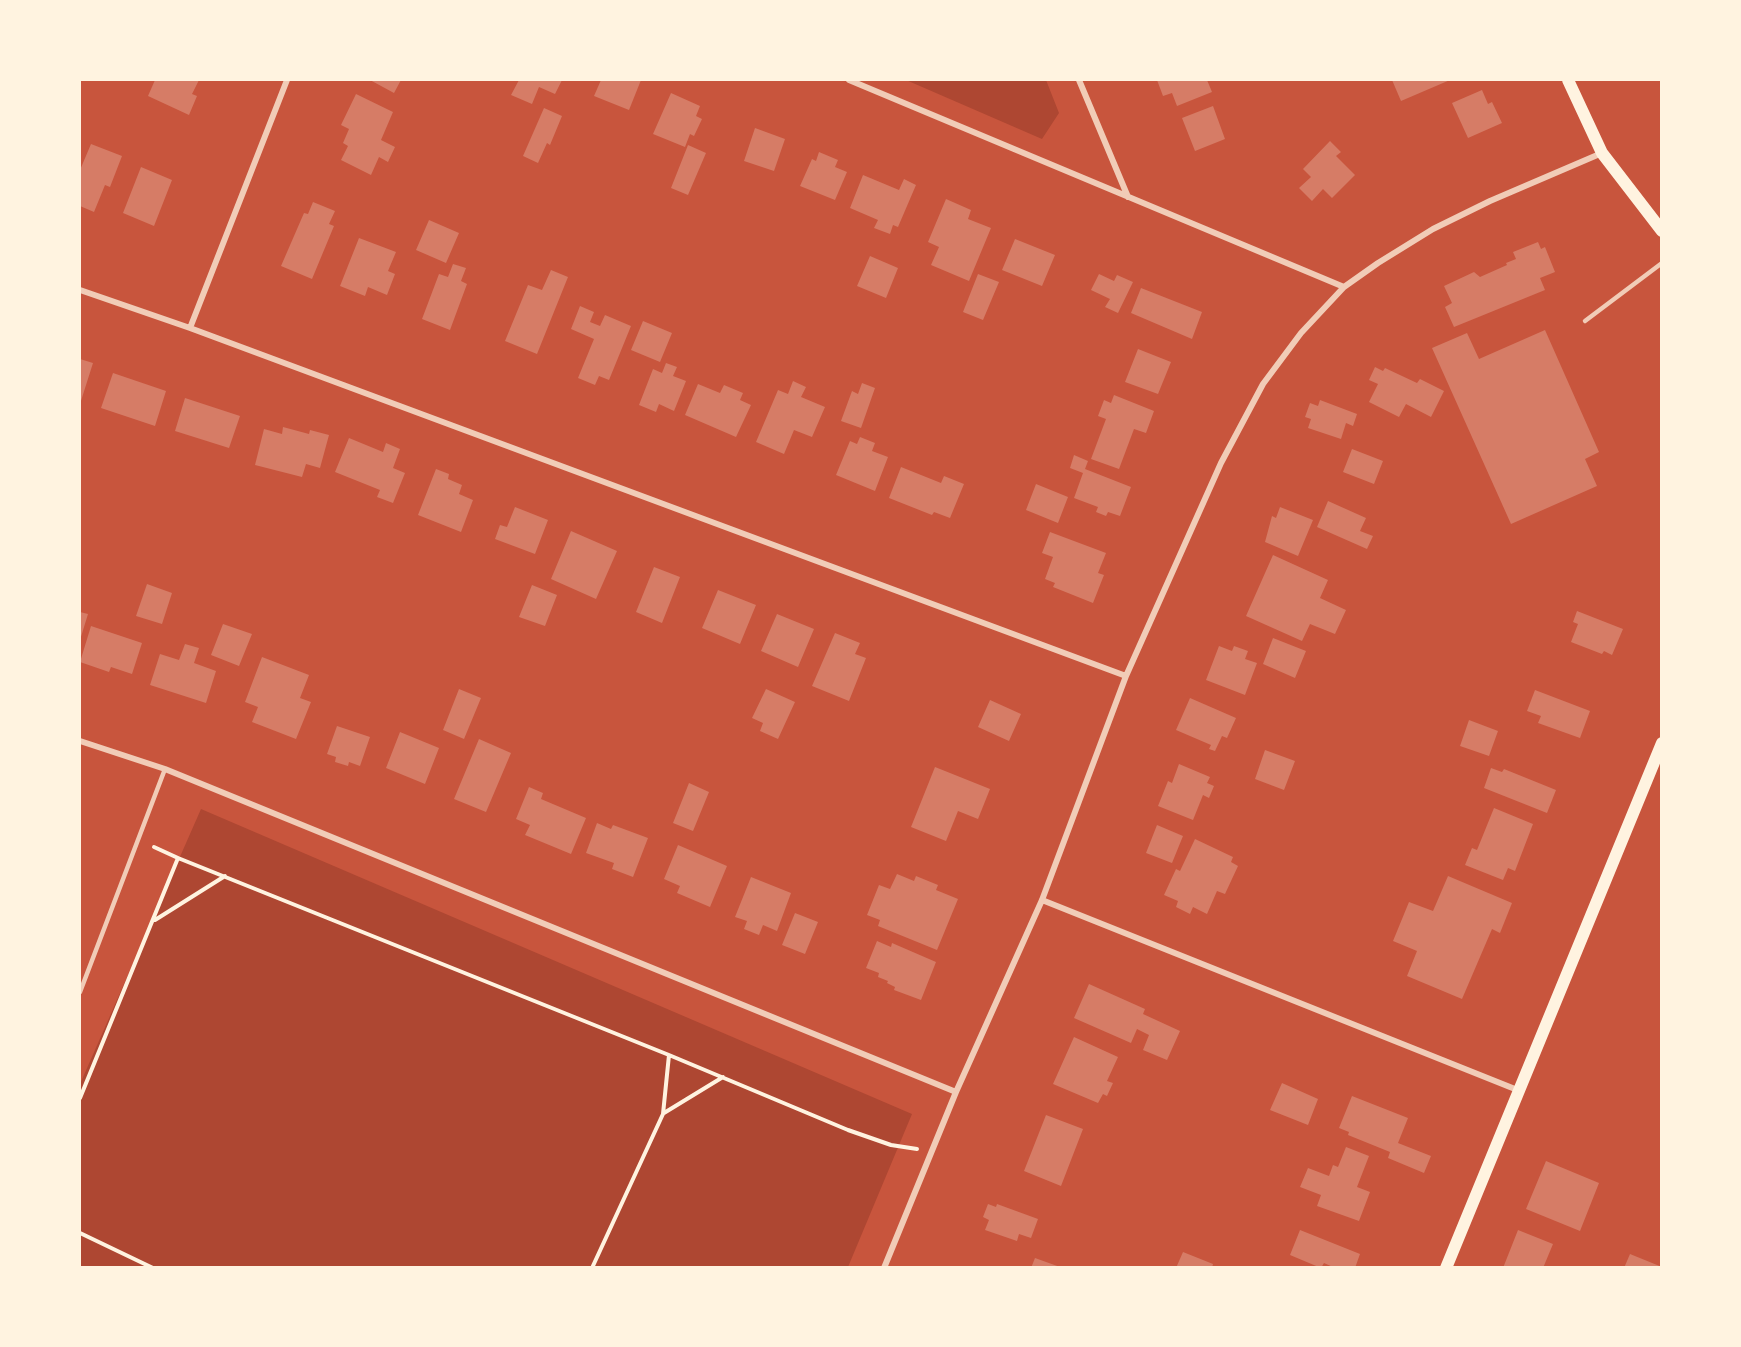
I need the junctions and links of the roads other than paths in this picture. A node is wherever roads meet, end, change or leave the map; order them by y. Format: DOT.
graph roads {
  1 [pos="287,80"];
  2 [pos="849,80"];
  3 [pos="1079,80"];
  4 [pos="1568,80"];
  5 [pos="1602,153"];
  6 [pos="1128,197"];
  7 [pos="1662,231"];
  8 [pos="1662,263"];
  9 [pos="1344,287"];
  10 [pos="80,290"];
  11 [pos="1585,321"];
  12 [pos="190,328"];
  13 [pos="1126,676"];
  14 [pos="80,741"];
  15 [pos="1662,743"];
  16 [pos="165,769"];
  17 [pos="1042,900"];
  18 [pos="80,992"];
  19 [pos="1520,1091"];
  20 [pos="956,1092"];
  21 [pos="885,1268"];
  22 [pos="1446,1268"];
  1 -- 12 [label="street"];
  2 -- 6 [label="street"];
  3 -- 6 [label="street"];
  4 -- 5 [label="main road"];
  5 -- 7 [label="main road"];
  5 -- 9 [label="street"];
  6 -- 9 [label="street"];
  8 -- 11 [label="lane"];
  9 -- 13 [label="street"];
  10 -- 12 [label="street"];
  12 -- 13 [label="street"];
  13 -- 17 [label="street"];
  14 -- 16 [label="street"];
  15 -- 19 [label="main road"];
  16 -- 18 [label="lane"];
  16 -- 20 [label="street"];
  17 -- 19 [label="street"];
  17 -- 20 [label="street"];
  19 -- 22 [label="main road"];
  20 -- 21 [label="street"];
}
